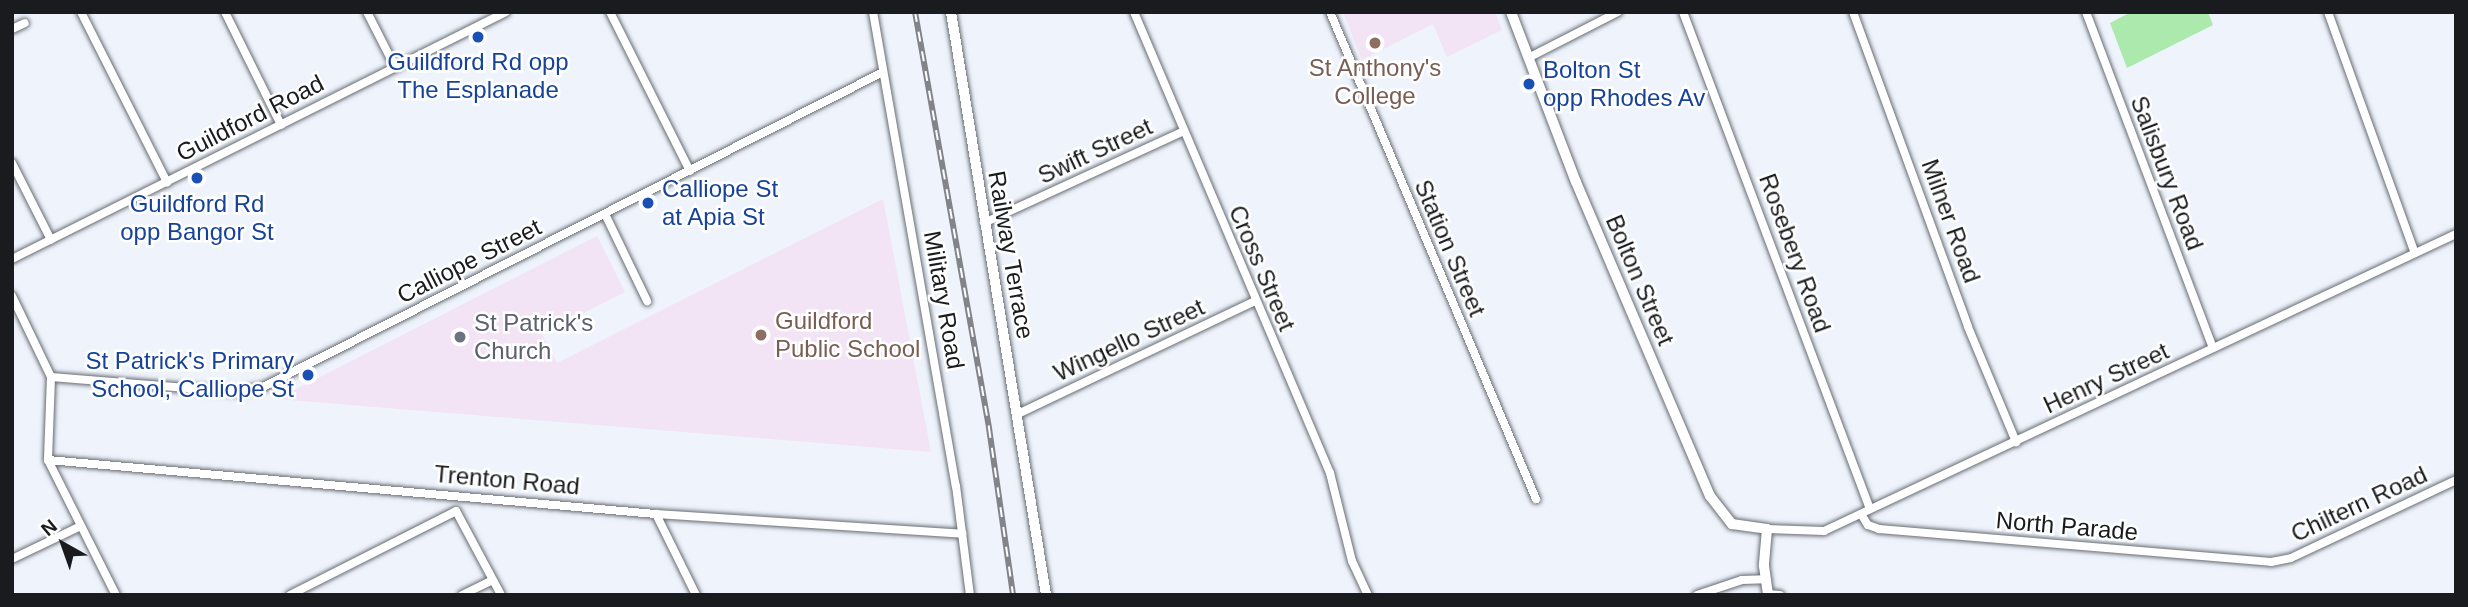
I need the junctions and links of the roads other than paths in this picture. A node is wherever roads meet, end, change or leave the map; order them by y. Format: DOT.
graph roads {
  1 [pos="80,12"];
  2 [pos="225,12"];
  3 [pos="367,12"];
  4 [pos="506,12"];
  5 [pos="610,12"];
  6 [pos="873,12"];
  7 [pos="951,12"];
  8 [pos="1134,12"];
  9 [pos="1330,12"];
  10 [pos="1511,12"];
  11 [pos="1618,12"];
  12 [pos="1683,12"];
  13 [pos="1853,12"];
  14 [pos="2086,12"];
  15 [pos="2328,12"];
  16 [pos="25,23"];
  17 [pos="12,29"];
  18 [pos="1528,58"];
  19 [pos="395,67"];
  20 [pos="883,72"];
  21 [pos="281,125"];
  22 [pos="1184,131"];
  23 [pos="12,163"];
  24 [pos="690,170"];
  25 [pos="167,182"];
  26 [pos="605,214"];
  27 [pos="984,223"];
  28 [pos="2456,234"];
  29 [pos="51,240"];
  30 [pos="2415,253"];
  31 [pos="12,259"];
  32 [pos="12,296"];
  33 [pos="647,301"];
  34 [pos="1255,301"];
  35 [pos="2213,348"];
  36 [pos="51,377"];
  37 [pos="1018,414"];
  38 [pos="2016,442"];
  39 [pos="48,460"];
  40 [pos="2456,480"];
  41 [pos="460,495"];
  42 [pos="1536,499"];
  43 [pos="1870,509"];
  44 [pos="456,510"];
  45 [pos="656,514"];
  46 [pos="1861,514"];
  47 [pos="81,526"];
  48 [pos="1767,529"];
  49 [pos="962,534"];
  50 [pos="12,559"];
  51 [pos="2278,561"];
  52 [pos="1765,579"];
  53 [pos="493,580"];
  54 [pos="303,592"];
  55 [pos="1768,594"];
  56 [pos="116,595"];
  57 [pos="290,595"];
  58 [pos="463,595"];
  59 [pos="501,595"];
  60 [pos="696,595"];
  61 [pos="970,595"];
  62 [pos="1046,595"];
  63 [pos="1368,595"];
  64 [pos="1697,595"];
  65 [pos="1780,595"];
  1 -- 25 [label="street"];
  2 -- 21 [label="street"];
  3 -- 19 [label="street"];
  4 -- 19 [label="street, Guildford Road"];
  5 -- 24 [label="street"];
  6 -- 20 [label="street, Military Road"];
  7 -- 27 [label="main road, Railway Terrace"];
  8 -- 22 [label="street, Cross Street"];
  9 -- 42 [label="street, Station Street"];
  10 -- 18 [label="street, Bolton Street"];
  11 -- 18 [label="street"];
  12 -- 43 [label="street, Rosebery Road"];
  13 -- 38 [label="street, Milner Road"];
  14 -- 35 [label="street, Salisbury Road"];
  15 -- 30 [label="street"];
  16 -- 17 [label="street"];
  18 -- 48 [label="street, Bolton Street"];
  19 -- 21 [label="street, Guildford Road"];
  20 -- 24 [label="street, Calliope Street"];
  20 -- 49 [label="street, Military Road"];
  21 -- 25 [label="street, Guildford Road"];
  22 -- 27 [label="street, Swift Street"];
  22 -- 34 [label="street, Cross Street"];
  23 -- 29 [label="street"];
  24 -- 26 [label="street, Calliope Street"];
  25 -- 29 [label="street, Guildford Road"];
  26 -- 33 [label="street"];
  26 -- 36 [label="street, Calliope Street"];
  27 -- 37 [label="main road, Railway Terrace"];
  28 -- 30 [label="street, Henry Street"];
  29 -- 31 [label="street, Guildford Road"];
  30 -- 35 [label="street, Henry Street"];
  32 -- 36 [label="street"];
  34 -- 37 [label="street, Wingello Street"];
  34 -- 63 [label="street, Cross Street"];
  35 -- 38 [label="street, Henry Street"];
  36 -- 39 [label="street"];
  37 -- 62 [label="main road, Railway Terrace"];
  38 -- 43 [label="street, Henry Street"];
  39 -- 41 [label="street, Trenton Road"];
  39 -- 47 [label="street"];
  40 -- 51 [label="street, Chiltern Road"];
  41 -- 44 [label="street"];
  41 -- 45 [label="street, Trenton Road"];
  43 -- 46 [label="street, Henry Street"];
  44 -- 53 [label="street"];
  44 -- 54 [label="street"];
  45 -- 49 [label="street, Trenton Road"];
  45 -- 60 [label="street"];
  46 -- 48 [label="street, Henry Street"];
  46 -- 51 [label="street, North Parade"];
  47 -- 50 [label="street"];
  47 -- 56 [label="street"];
  48 -- 52 [label="street"];
  49 -- 61 [label="street, Military Road"];
  52 -- 55 [label="street"];
  52 -- 64 [label="street"];
  53 -- 58 [label="street"];
  53 -- 59 [label="street"];
  54 -- 57 [label="street"];
  55 -- 65 [label="street"];
}
